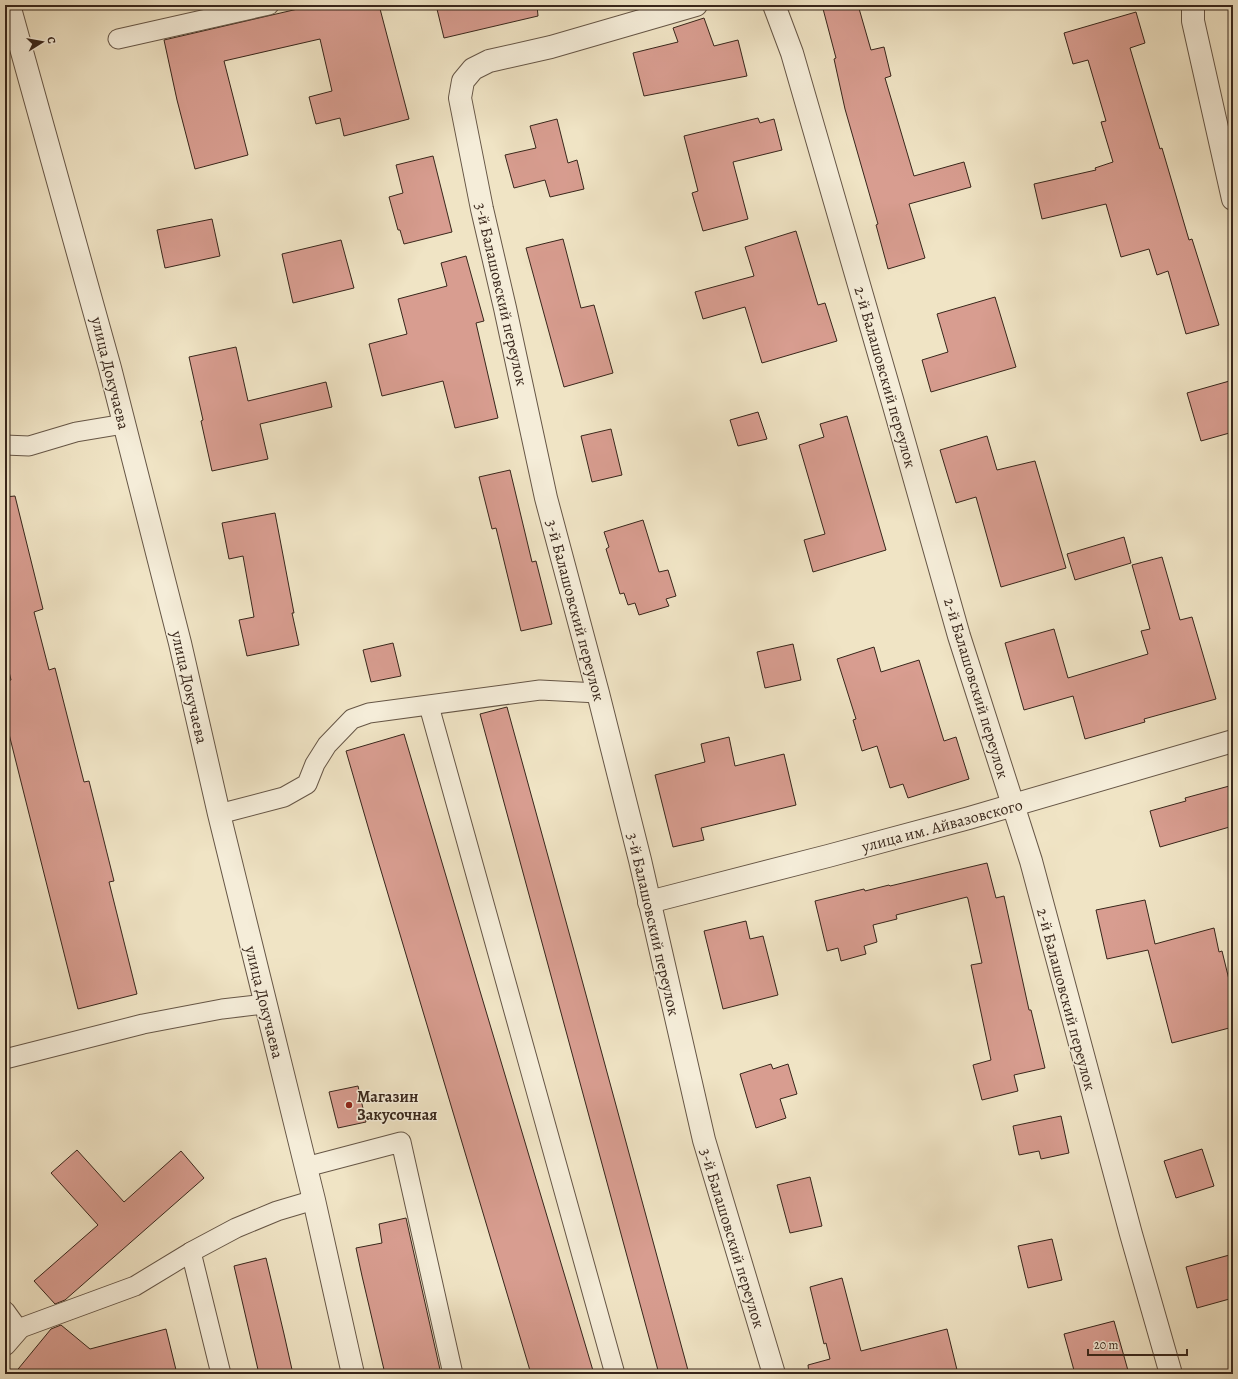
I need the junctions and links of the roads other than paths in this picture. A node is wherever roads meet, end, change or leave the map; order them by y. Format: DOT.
graph roads {
  1 [pos="9,5"];
  2 [pos="269,5"];
  3 [pos="696,5"];
  4 [pos="774,5"];
  5 [pos="1194,5"];
  6 [pos="118,39"];
  7 [pos="1233,199"];
  8 [pos="124,424"];
  9 [pos="5,445"];
  10 [pos="598,693"];
  11 [pos="430,706"];
  12 [pos="1233,741"];
  13 [pos="1014,806"];
  14 [pos="219,814"];
  15 [pos="649,902"];
  16 [pos="265,1004"];
  17 [pos="5,1059"];
  18 [pos="306,1167"];
  19 [pos="314,1200"];
  20 [pos="192,1252"];
  21 [pos="5,1311"];
  22 [pos="9,1334"];
  23 [pos="221,1374"];
  24 [pos="353,1374"];
  25 [pos="453,1374"];
  26 [pos="615,1374"];
  27 [pos="774,1374"];
  28 [pos="1171,1374"];
  1 -- 8 [label="street, улица Докучаева"];
  2 -- 6 [label="lane"];
  3 -- 10 [label="street, 3-й Балашовский переулок"];
  4 -- 13 [label="street, 2-й Балашовский переулок"];
  5 -- 7 [label="street"];
  8 -- 9 [label="lane"];
  8 -- 14 [label="street, улица Докучаева"];
  10 -- 11 [label="lane"];
  10 -- 15 [label="street, 3-й Балашовский переулок"];
  11 -- 14 [label="lane"];
  11 -- 26 [label="lane"];
  12 -- 13 [label="street, улица им. Айвазовского"];
  13 -- 15 [label="street, улица им. Айвазовского"];
  13 -- 28 [label="street, 2-й Балашовский переулок"];
  14 -- 16 [label="street, улица Докучаева"];
  15 -- 27 [label="street, 3-й Балашовский переулок"];
  16 -- 17 [label="lane"];
  16 -- 18 [label="street, улица Докучаева"];
  18 -- 19 [label="street, улица Докучаева"];
  18 -- 25 [label="lane"];
  19 -- 20 [label="lane"];
  19 -- 24 [label="street, улица Докучаева"];
  20 -- 22 [label="lane"];
  20 -- 23 [label="lane"];
  21 -- 22 [label="lane"];
}
